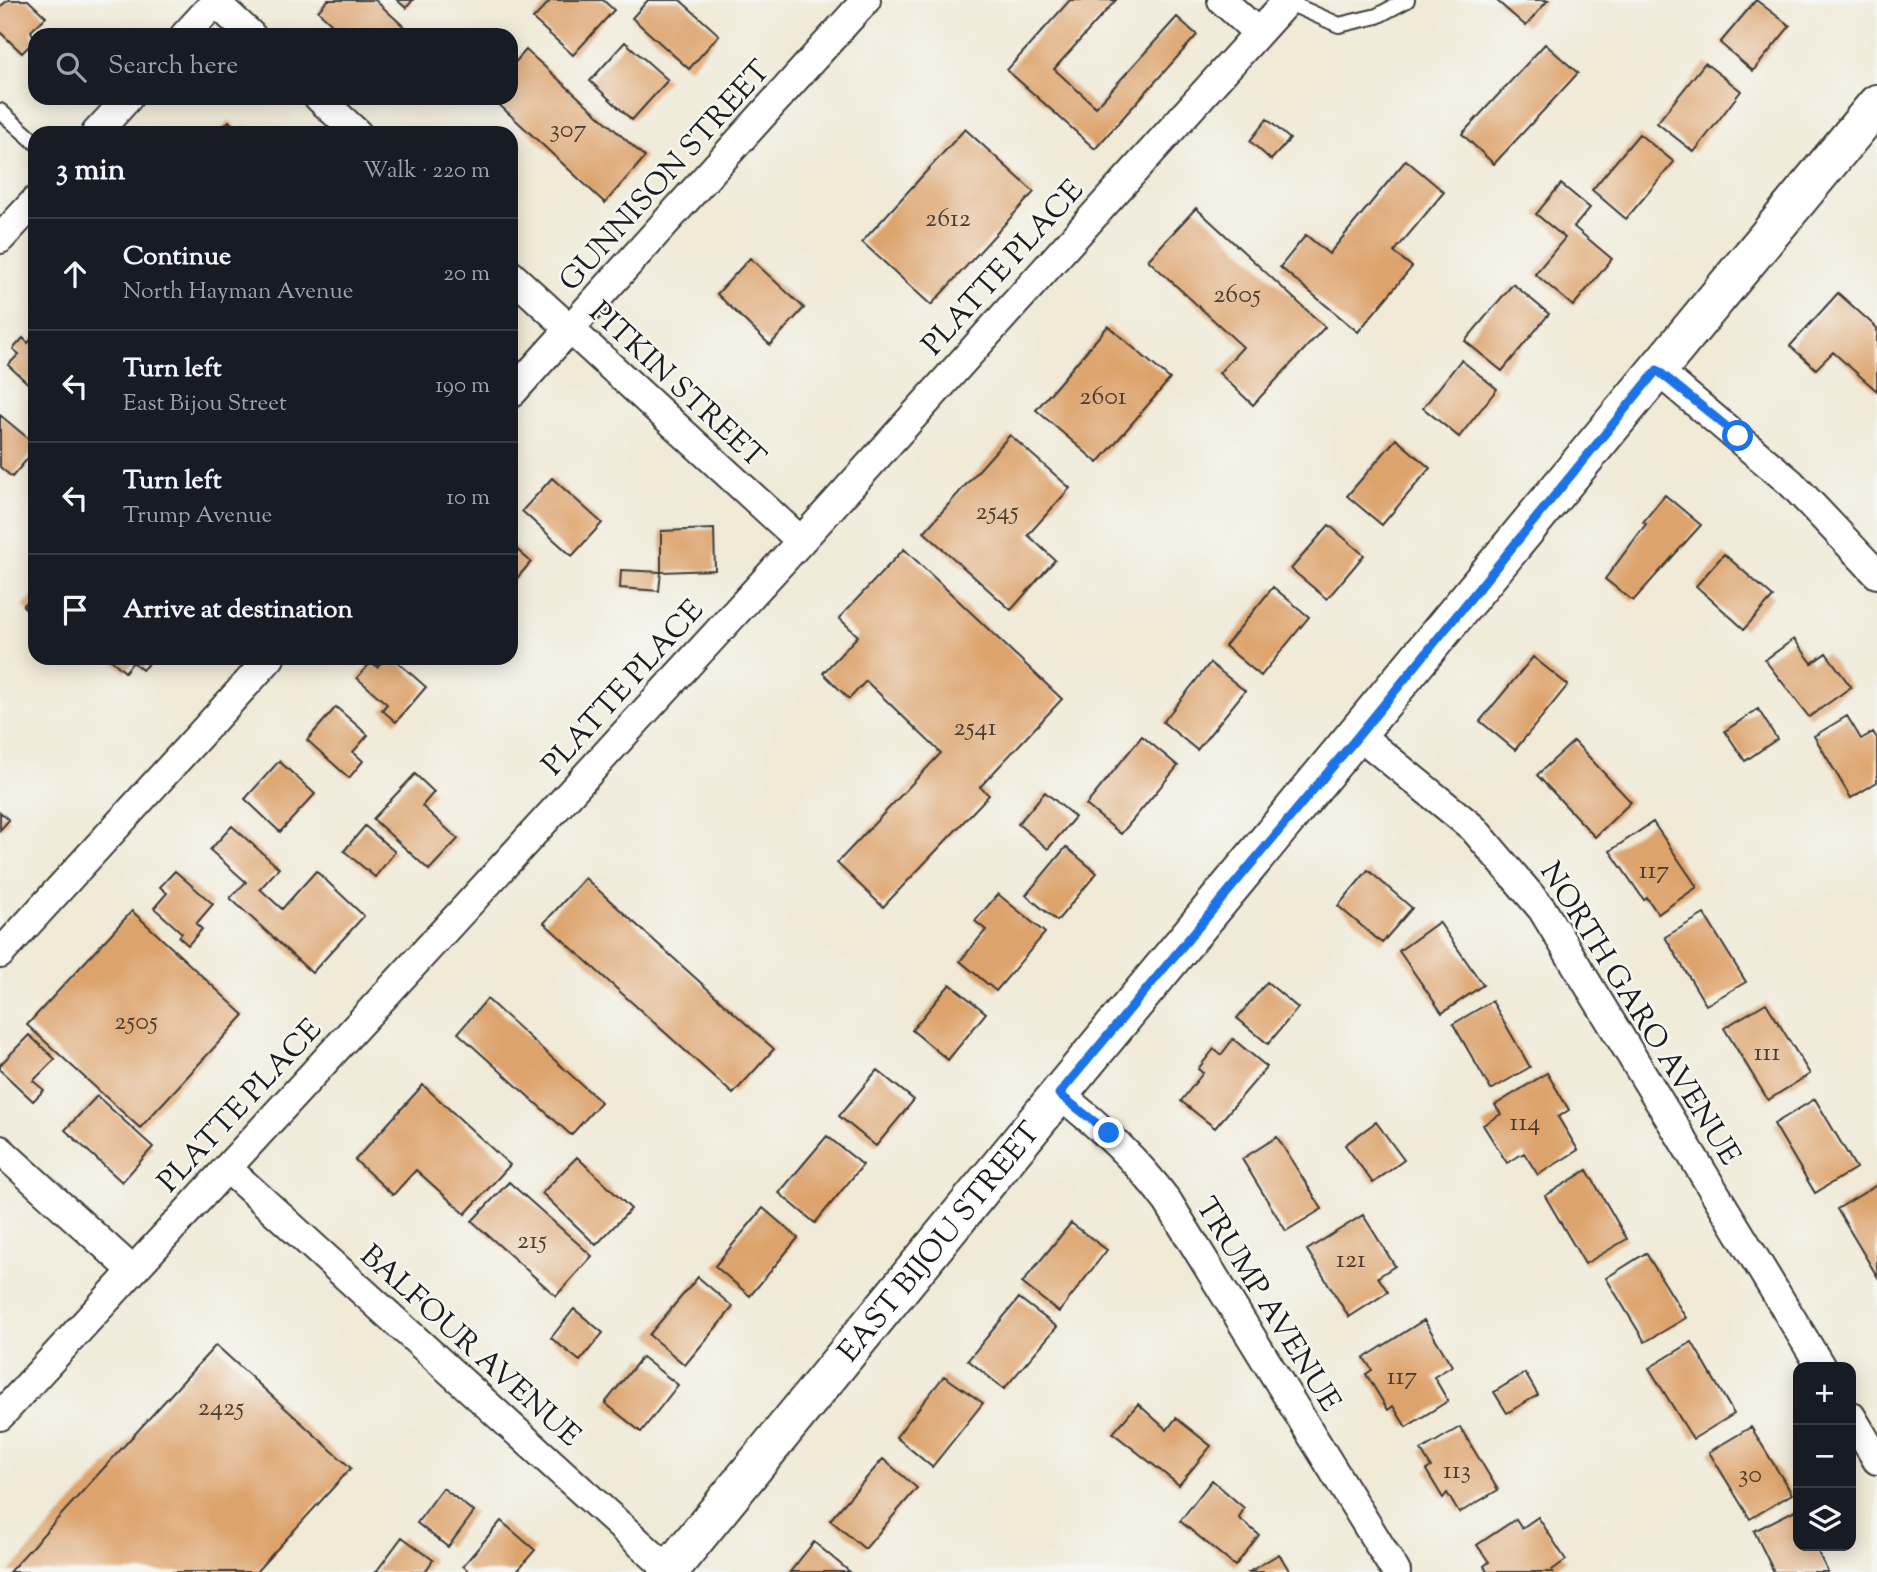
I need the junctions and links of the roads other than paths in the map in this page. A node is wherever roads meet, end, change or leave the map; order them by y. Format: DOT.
graph roads {
  1 [pos="866,0"];
  2 [pos="1222,0"];
  3 [pos="1407,0"];
  4 [pos="215,1"];
  5 [pos="1287,1"];
  6 [pos="191,28"];
  7 [pos="244,28"];
  8 [pos="1258,33"];
  9 [pos="1877,104"];
  10 [pos="122,105"];
  11 [pos="327,105"];
  12 [pos="0,111"];
  13 [pos="102,126"];
  14 [pos="349,126"];
  15 [pos="28,136"];
  16 [pos="28,208"];
  17 [pos="2,232"];
  18 [pos="518,281"];
  19 [pos="570,329"];
  20 [pos="1657,370"];
  21 [pos="518,386"];
  22 [pos="801,541"];
  23 [pos="1877,573"];
  24 [pos="264,665"];
  25 [pos="1359,735"];
  26 [pos="0,954"];
  27 [pos="1059,1094"];
  28 [pos="0,1150"];
  29 [pos="227,1168"];
  30 [pos="132,1270"];
  31 [pos="1818,1362"];
  32 [pos="0,1416"];
  33 [pos="1856,1424"];
  34 [pos="1877,1460"];
  35 [pos="669,1571"];
  36 [pos="1396,1572"];
  1 -- 19 [label="street, GUNNISON STREET"];
  2 -- 8 [label="street"];
  3 -- 5 [label="lane"];
  4 -- 6 [label="street"];
  4 -- 7 [label="street"];
  5 -- 8 [label="street, PLATTE PLACE"];
  8 -- 22 [label="street, PLATTE PLACE"];
  9 -- 20 [label="street, EAST BIJOU STREET"];
  10 -- 13 [label="street"];
  11 -- 14 [label="street"];
  12 -- 15 [label="lane"];
  16 -- 17 [label="street"];
  18 -- 19 [label="street, PITKIN STREET"];
  19 -- 21 [label="street, GUNNISON STREET"];
  19 -- 22 [label="street, PITKIN STREET"];
  20 -- 23 [label="street"];
  20 -- 25 [label="street, EAST BIJOU STREET"];
  22 -- 29 [label="street, PLATTE PLACE"];
  24 -- 26 [label="street"];
  25 -- 27 [label="street, EAST BIJOU STREET"];
  25 -- 31 [label="street, NORTH GARO AVENUE"];
  27 -- 35 [label="street, EAST BIJOU STREET"];
  27 -- 36 [label="street, TRUMP AVENUE"];
  28 -- 30 [label="street"];
  29 -- 30 [label="street, PLATTE PLACE"];
  29 -- 35 [label="street, BALFOUR AVENUE"];
  30 -- 32 [label="street, PLATTE PLACE"];
  33 -- 34 [label="street"];
}
